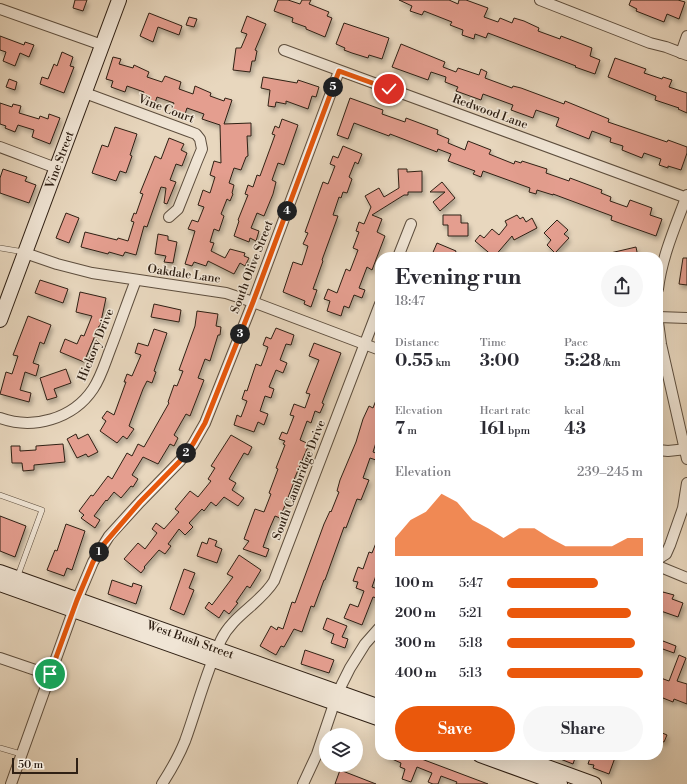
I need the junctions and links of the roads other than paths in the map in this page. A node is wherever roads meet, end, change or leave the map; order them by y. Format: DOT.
graph roads {
  1 [pos="119,0"];
  2 [pos="540,0"];
  3 [pos="0,9"];
  4 [pos="687,36"];
  5 [pos="102,45"];
  6 [pos="284,50"];
  7 [pos="684,54"];
  8 [pos="339,71"];
  9 [pos="85,93"];
  10 [pos="0,148"];
  11 [pos="56,168"];
  12 [pos="687,197"];
  13 [pos="169,217"];
  14 [pos="411,224"];
  15 [pos="0,248"];
  16 [pos="25,252"];
  17 [pos="400,252"];
  18 [pos="663,262"];
  19 [pos="136,280"];
  20 [pos="253,302"];
  21 [pos="375,317"];
  22 [pos="663,317"];
  23 [pos="687,318"];
  24 [pos="0,320"];
  25 [pos="365,344"];
  26 [pos="375,348"];
  27 [pos="663,353"];
  28 [pos="0,418"];
  29 [pos="663,450"];
  30 [pos="686,453"];
  31 [pos="687,483"];
  32 [pos="0,495"];
  33 [pos="663,556"];
  34 [pos="663,568"];
  35 [pos="0,572"];
  36 [pos="687,578"];
  37 [pos="0,584"];
  38 [pos="16,584"];
  39 [pos="75,605"];
  40 [pos="375,633"];
  41 [pos="215,655"];
  42 [pos="0,658"];
  43 [pos="50,674"];
  44 [pos="336,698"];
  45 [pos="375,706"];
  46 [pos="375,717"];
  47 [pos="0,748"];
  48 [pos="21,754"];
  49 [pos="496,760"];
  50 [pos="524,760"];
  51 [pos="564,781"];
  52 [pos="11,784"];
  53 [pos="162,784"];
  54 [pos="303,784"];
  55 [pos="594,784"];
  1 -- 5 [label="main road, Vine Street"];
  2 -- 7 [label="street"];
  3 -- 5 [label="street"];
  4 -- 7 [label="street"];
  5 -- 9 [label="main road, Vine Street"];
  6 -- 8 [label="street, Redwood Lane"];
  8 -- 12 [label="street, Redwood Lane"];
  8 -- 20 [label="street, South Olive Street"];
  9 -- 11 [label="main road, Vine Street"];
  9 -- 13 [label="street, Vine Court"];
  10 -- 11 [label="street"];
  11 -- 16 [label="main road, Vine Street"];
  12 -- 18 [label="street"];
  14 -- 17 [label="street"];
  15 -- 16 [label="lane"];
  16 -- 19 [label="street, Oakdale Lane"];
  16 -- 24 [label="main road, Vine Street"];
  19 -- 20 [label="street, Oakdale Lane"];
  19 -- 28 [label="street, Hickory Drive"];
  20 -- 25 [label="street, Oakdale Lane"];
  20 -- 39 [label="street, South Olive Street"];
  21 -- 25 [label="street, South Cambridge Drive"];
  22 -- 23 [label="street"];
  25 -- 26 [label="street, Oakdale Lane"];
  25 -- 41 [label="street, South Cambridge Drive"];
  27 -- 30 [label="street"];
  29 -- 30 [label="street"];
  31 -- 33 [label="street"];
  32 -- 38 [label="lane"];
  34 -- 36 [label="street"];
  35 -- 38 [label="main road, West Bush Street"];
  37 -- 38 [label="main road, West Bush Street"];
  38 -- 39 [label="main road, West Bush Street"];
  39 -- 41 [label="main road, West Bush Street"];
  39 -- 43 [label="street, South Olive Street"];
  40 -- 44 [label="street"];
  41 -- 44 [label="main road, West Bush Street"];
  41 -- 53 [label="street, South Cambridge Drive"];
  42 -- 43 [label="street"];
  43 -- 48 [label="street, South Olive Street"];
  44 -- 45 [label="main road, West Bush Street"];
  44 -- 46 [label="main road, West Bush Street"];
  44 -- 54 [label="street"];
  47 -- 48 [label="lane"];
  48 -- 52 [label="street, South Olive Street"];
  49 -- 51 [label="main road"];
  50 -- 51 [label="main road"];
  51 -- 55 [label="main road"];
}
